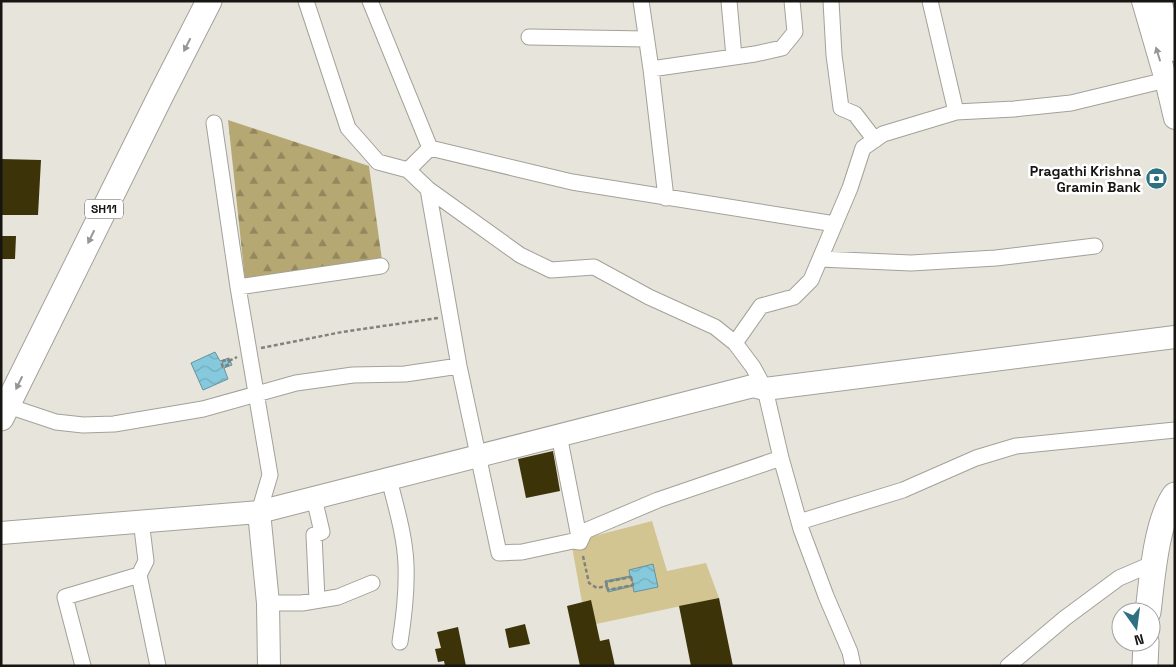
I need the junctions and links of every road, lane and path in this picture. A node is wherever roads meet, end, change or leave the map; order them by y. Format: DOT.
graph roads {
  1 [pos="190,1"];
  2 [pos="209,1"];
  3 [pos="306,1"];
  4 [pos="370,1"];
  5 [pos="641,1"];
  6 [pos="729,1"];
  7 [pos="792,1"];
  8 [pos="831,1"];
  9 [pos="930,1"];
  10 [pos="1143,1"];
  11 [pos="1160,1"];
  12 [pos="529,37"];
  13 [pos="646,39"];
  14 [pos="1175,50"];
  15 [pos="734,57"];
  16 [pos="651,69"];
  17 [pos="1166,80"];
  18 [pos="956,112"];
  19 [pos="1175,118"];
  20 [pos="214,123"];
  21 [pos="875,140"];
  22 [pos="430,148"];
  23 [pos="408,170"];
  24 [pos="428,189"];
  25 [pos="666,198"];
  26 [pos="834,224"];
  27 [pos="1095,246"];
  28 [pos="820,259"];
  29 [pos="381,266"];
  30 [pos="238,287"];
  31 [pos="449,316"];
  32 [pos="1175,337"];
  33 [pos="735,343"];
  34 [pos="249,351"];
  35 [pos="229,362"];
  36 [pos="459,366"];
  37 [pos="1,380"];
  38 [pos="765,389"];
  39 [pos="257,395"];
  40 [pos="4,412"];
  41 [pos="1175,430"];
  42 [pos="559,435"];
  43 [pos="477,456"];
  44 [pos="781,458"];
  45 [pos="389,479"];
  46 [pos="1175,495"];
  47 [pos="314,498"];
  48 [pos="259,512"];
  49 [pos="142,520"];
  50 [pos="799,522"];
  51 [pos="1,532"];
  52 [pos="580,542"];
  53 [pos="1154,563"];
  54 [pos="139,575"];
  55 [pos="372,583"];
  56 [pos="607,586"];
  57 [pos="317,600"];
  58 [pos="1149,602"];
  59 [pos="268,603"];
  60 [pos="400,642"];
  61 [pos="1146,652"];
  62 [pos="83,666"];
  63 [pos="158,666"];
  64 [pos="268,666"];
  65 [pos="853,666"];
  66 [pos="1008,666"];
  67 [pos="1145,666"];
  1 -- 37 [label="main road, SH11"];
  2 -- 40 [label="main road, SH11, one-way"];
  3 -- 23 [label="street"];
  4 -- 22 [label="street"];
  5 -- 13 [label="street"];
  6 -- 15 [label="street"];
  7 -- 15 [label="street"];
  8 -- 21 [label="street"];
  9 -- 18 [label="street"];
  17 -- 10 [label="street, one-way"];
  11 -- 14 [label="street"];
  12 -- 13 [label="street"];
  13 -- 16 [label="street"];
  15 -- 16 [label="street"];
  16 -- 25 [label="street"];
  17 -- 18 [label="street"];
  17 -- 19 [label="street"];
  18 -- 21 [label="street"];
  20 -- 30 [label="street"];
  21 -- 26 [label="street"];
  22 -- 23 [label="street"];
  22 -- 25 [label="street"];
  23 -- 24 [label="street"];
  24 -- 31 [label="street"];
  24 -- 33 [label="street"];
  25 -- 26 [label="street"];
  26 -- 28 [label="street"];
  27 -- 28 [label="street"];
  28 -- 33 [label="street"];
  29 -- 30 [label="street"];
  30 -- 34 [label="street"];
  31 -- 34 [label="path"];
  31 -- 36 [label="street"];
  32 -- 38 [label="street"];
  33 -- 38 [label="street"];
  34 -- 35 [label="path"];
  34 -- 39 [label="street"];
  36 -- 39 [label="street"];
  36 -- 43 [label="street"];
  38 -- 42 [label="street"];
  38 -- 44 [label="street"];
  39 -- 40 [label="street"];
  39 -- 48 [label="street"];
  41 -- 50 [label="street"];
  42 -- 43 [label="street"];
  42 -- 52 [label="street"];
  43 -- 45 [label="street"];
  43 -- 52 [label="street"];
  44 -- 50 [label="street"];
  44 -- 52 [label="street"];
  45 -- 47 [label="street"];
  45 -- 60 [label="street"];
  46 -- 53 [label="main road"];
  47 -- 48 [label="street"];
  47 -- 57 [label="street"];
  48 -- 49 [label="street"];
  48 -- 59 [label="street"];
  49 -- 51 [label="street"];
  49 -- 54 [label="street"];
  50 -- 65 [label="street"];
  52 -- 56 [label="path"];
  53 -- 58 [label="main road"];
  53 -- 66 [label="street"];
  54 -- 62 [label="street"];
  54 -- 63 [label="street"];
  55 -- 57 [label="street"];
  56 -- 56 [label="path"];
  57 -- 59 [label="street"];
  59 -- 64 [label="street"];
  61 -- 67 [label="main road"];
}
